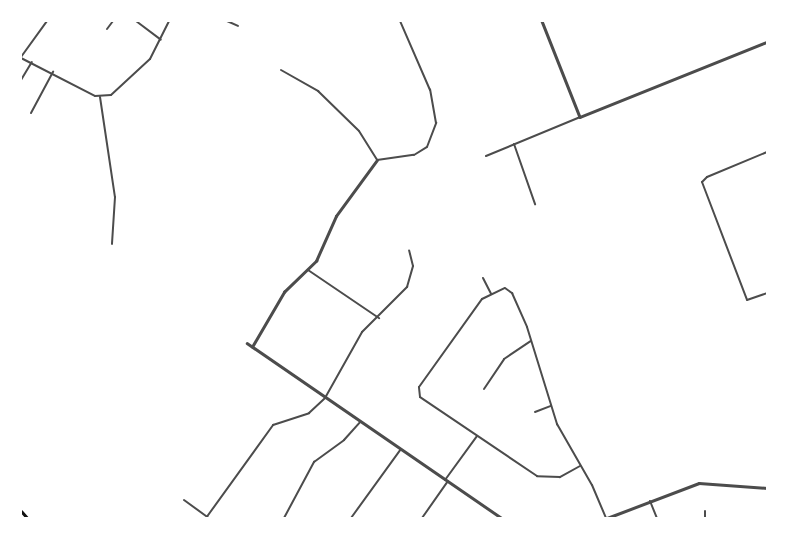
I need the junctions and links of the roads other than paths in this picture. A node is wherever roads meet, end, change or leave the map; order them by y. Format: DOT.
graph roads {
  1 [pos="47,21"];
  2 [pos="113,21"];
  3 [pos="136,21"];
  4 [pos="169,21"];
  5 [pos="227,21"];
  6 [pos="400,21"];
  7 [pos="542,21"];
  8 [pos="238,26"];
  9 [pos="107,29"];
  10 [pos="161,40"];
  11 [pos="767,42"];
  12 [pos="21,57"];
  13 [pos="32,62"];
  14 [pos="282,70"];
  15 [pos="53,72"];
  16 [pos="21,80"];
  17 [pos="100,97"];
  18 [pos="31,113"];
  19 [pos="580,117"];
  20 [pos="514,144"];
  21 [pos="767,152"];
  22 [pos="486,156"];
  23 [pos="377,160"];
  24 [pos="535,204"];
  25 [pos="112,244"];
  26 [pos="409,250"];
  27 [pos="308,270"];
  28 [pos="484,278"];
  29 [pos="767,293"];
  30 [pos="491,294"];
  31 [pos="379,318"];
  32 [pos="531,341"];
  33 [pos="247,343"];
  34 [pos="252,347"];
  35 [pos="484,389"];
  36 [pos="325,398"];
  37 [pos="551,406"];
  38 [pos="535,412"];
  39 [pos="360,422"];
  40 [pos="477,436"];
  41 [pos="401,449"];
  42 [pos="580,466"];
  43 [pos="447,480"];
  44 [pos="767,488"];
  45 [pos="184,500"];
  46 [pos="650,500"];
  47 [pos="21,511"];
  48 [pos="705,511"];
  49 [pos="27,518"];
  50 [pos="207,518"];
  51 [pos="284,518"];
  52 [pos="351,518"];
  53 [pos="422,518"];
  54 [pos="502,518"];
  55 [pos="607,518"];
  56 [pos="657,518"];
  57 [pos="705,518"];
  1 -- 12 [label="street"];
  2 -- 9 [label="street"];
  3 -- 10 [label="street"];
  4 -- 10 [label="street"];
  5 -- 8 [label="street"];
  6 -- 23 [label="street"];
  7 -- 19 [label="street"];
  10 -- 17 [label="street"];
  11 -- 19 [label="street"];
  12 -- 13 [label="street"];
  13 -- 15 [label="street"];
  13 -- 16 [label="street"];
  14 -- 23 [label="street"];
  15 -- 17 [label="street"];
  15 -- 18 [label="street"];
  17 -- 25 [label="street"];
  19 -- 20 [label="street"];
  20 -- 22 [label="street"];
  20 -- 24 [label="street"];
  21 -- 29 [label="street"];
  23 -- 27 [label="street"];
  26 -- 31 [label="street"];
  27 -- 31 [label="street"];
  27 -- 34 [label="street"];
  28 -- 30 [label="street"];
  30 -- 32 [label="street"];
  30 -- 40 [label="street"];
  31 -- 36 [label="street"];
  32 -- 35 [label="street"];
  32 -- 37 [label="street"];
  33 -- 34 [label="street"];
  34 -- 36 [label="street"];
  36 -- 39 [label="street"];
  36 -- 50 [label="street"];
  37 -- 38 [label="street"];
  37 -- 42 [label="street"];
  39 -- 41 [label="street"];
  39 -- 51 [label="street"];
  40 -- 42 [label="street"];
  40 -- 43 [label="street"];
  41 -- 43 [label="street"];
  41 -- 52 [label="street"];
  42 -- 55 [label="street"];
  43 -- 53 [label="street"];
  43 -- 54 [label="street"];
  44 -- 46 [label="street"];
  45 -- 50 [label="street"];
  46 -- 55 [label="street"];
  46 -- 56 [label="street"];
  47 -- 49 [label="highway"];
  48 -- 57 [label="street"];
}
